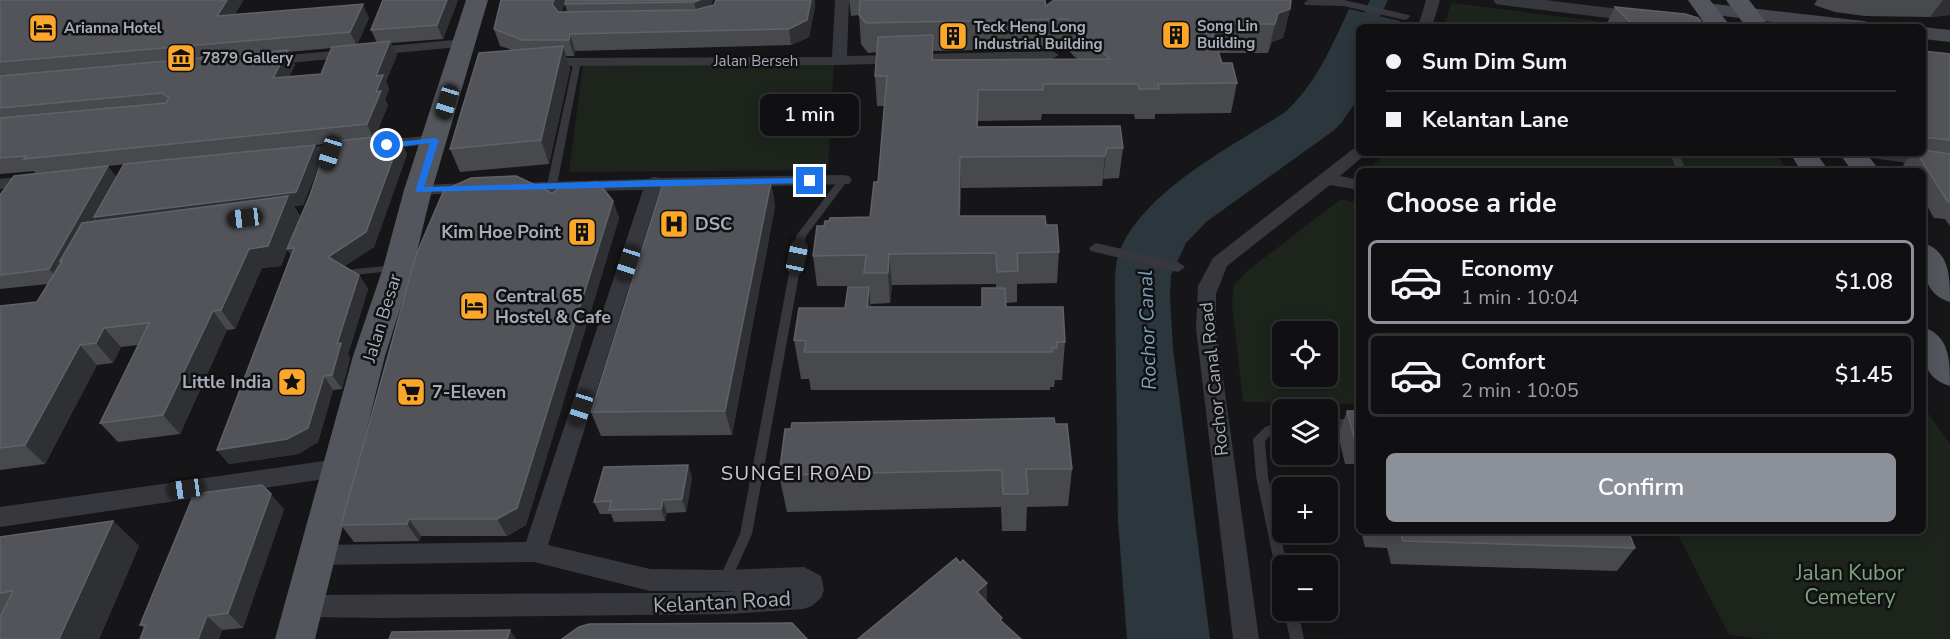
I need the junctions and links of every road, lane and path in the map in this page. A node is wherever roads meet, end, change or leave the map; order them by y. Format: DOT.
graph roads {
  1 [pos="477,0"];
  2 [pos="842,0"];
  3 [pos="1433,0"];
  4 [pos="1502,0"];
  5 [pos="1534,0"];
  6 [pos="1635,0"];
  7 [pos="1309,3"];
  8 [pos="1565,6"];
  9 [pos="1727,16"];
  10 [pos="1406,17"];
  11 [pos="1426,24"];
  12 [pos="1827,24"];
  13 [pos="1926,33"];
  14 [pos="372,36"];
  15 [pos="1950,36"];
  16 [pos="364,52"];
  17 [pos="1926,52"];
  18 [pos="1052,55"];
  19 [pos="1950,55"];
  20 [pos="464,56"];
  21 [pos="838,61"];
  22 [pos="249,62"];
  23 [pos="529,62"];
  24 [pos="577,62"];
  25 [pos="435,140"];
  26 [pos="276,156"];
  27 [pos="1356,156"];
  28 [pos="1854,156"];
  29 [pos="1893,156"];
  30 [pos="1950,164"];
  31 [pos="1864,168"];
  32 [pos="47,179"];
  33 [pos="1328,179"];
  34 [pos="843,180"];
  35 [pos="654,182"];
  36 [pos="0,184"];
  37 [pos="1356,184"];
  38 [pos="552,185"];
  39 [pos="418,190"];
  40 [pos="1096,248"];
  41 [pos="1926,257"];
  42 [pos="1175,266"];
  43 [pos="398,268"];
  44 [pos="345,273"];
  45 [pos="1950,291"];
  46 [pos="1926,343"];
  47 [pos="1950,374"];
  48 [pos="1338,424"];
  49 [pos="1356,424"];
  50 [pos="1272,429"];
  51 [pos="338,468"];
  52 [pos="0,517"];
  53 [pos="534,552"];
  54 [pos="316,555"];
  55 [pos="1278,555"];
  56 [pos="650,580"];
  57 [pos="724,581"];
  58 [pos="639,606"];
  59 [pos="1293,621"];
  60 [pos="300,622"];
  61 [pos="1246,639"];
  62 [pos="1297,639"];
  1 -- 20 [label="main road, Jalan Besar"];
  2 -- 21 [label="street"];
  3 -- 11 [label="street"];
  4 -- 8 [label="street"];
  5 -- 8 [label="lane"];
  6 -- 9 [label="street"];
  7 -- 10 [label="street"];
  8 -- 9 [label="street"];
  9 -- 12 [label="main road"];
  13 -- 15 [label="main road"];
  14 -- 16 [label="street"];
  16 -- 20 [label="street"];
  16 -- 22 [label="street"];
  17 -- 19 [label="main road"];
  18 -- 21 [label="street, Jalan Berseh"];
  20 -- 25 [label="main road, Jalan Besar"];
  21 -- 24 [label="street, Jalan Berseh"];
  23 -- 24 [label="street, Jalan Berseh"];
  24 -- 38 [label="lane"];
  25 -- 26 [label="street"];
  25 -- 39 [label="main road, Jalan Besar"];
  27 -- 33 [label="street, Rochor Canal Road"];
  28 -- 31 [label="main road"];
  29 -- 30 [label="street"];
  32 -- 36 [label="street"];
  33 -- 37 [label="street"];
  33 -- 61 [label="street, Rochor Canal Road"];
  34 -- 35 [label="street"];
  34 -- 57 [label="lane"];
  35 -- 38 [label="street"];
  35 -- 53 [label="street"];
  38 -- 39 [label="street"];
  39 -- 43 [label="main road, Jalan Besar"];
  40 -- 42 [label="street"];
  41 -- 45 [label="main road"];
  43 -- 44 [label="lane"];
  43 -- 51 [label="main road, Jalan Besar"];
  46 -- 47 [label="main road"];
  48 -- 49 [label="lane"];
  50 -- 55 [label="lane"];
  51 -- 52 [label="street"];
  51 -- 54 [label="main road, Jalan Besar"];
  53 -- 54 [label="street, Kelantan Road"];
  53 -- 56 [label="street, Kelantan Road"];
  54 -- 60 [label="main road, Jalan Besar"];
  56 -- 57 [label="street, Kelantan Road"];
  56 -- 58 [label="street, Kelantan Road"];
  57 -- 58 [label="street, Kelantan Road"];
  58 -- 60 [label="street, Kelantan Road"];
  59 -- 62 [label="lane"];
}
